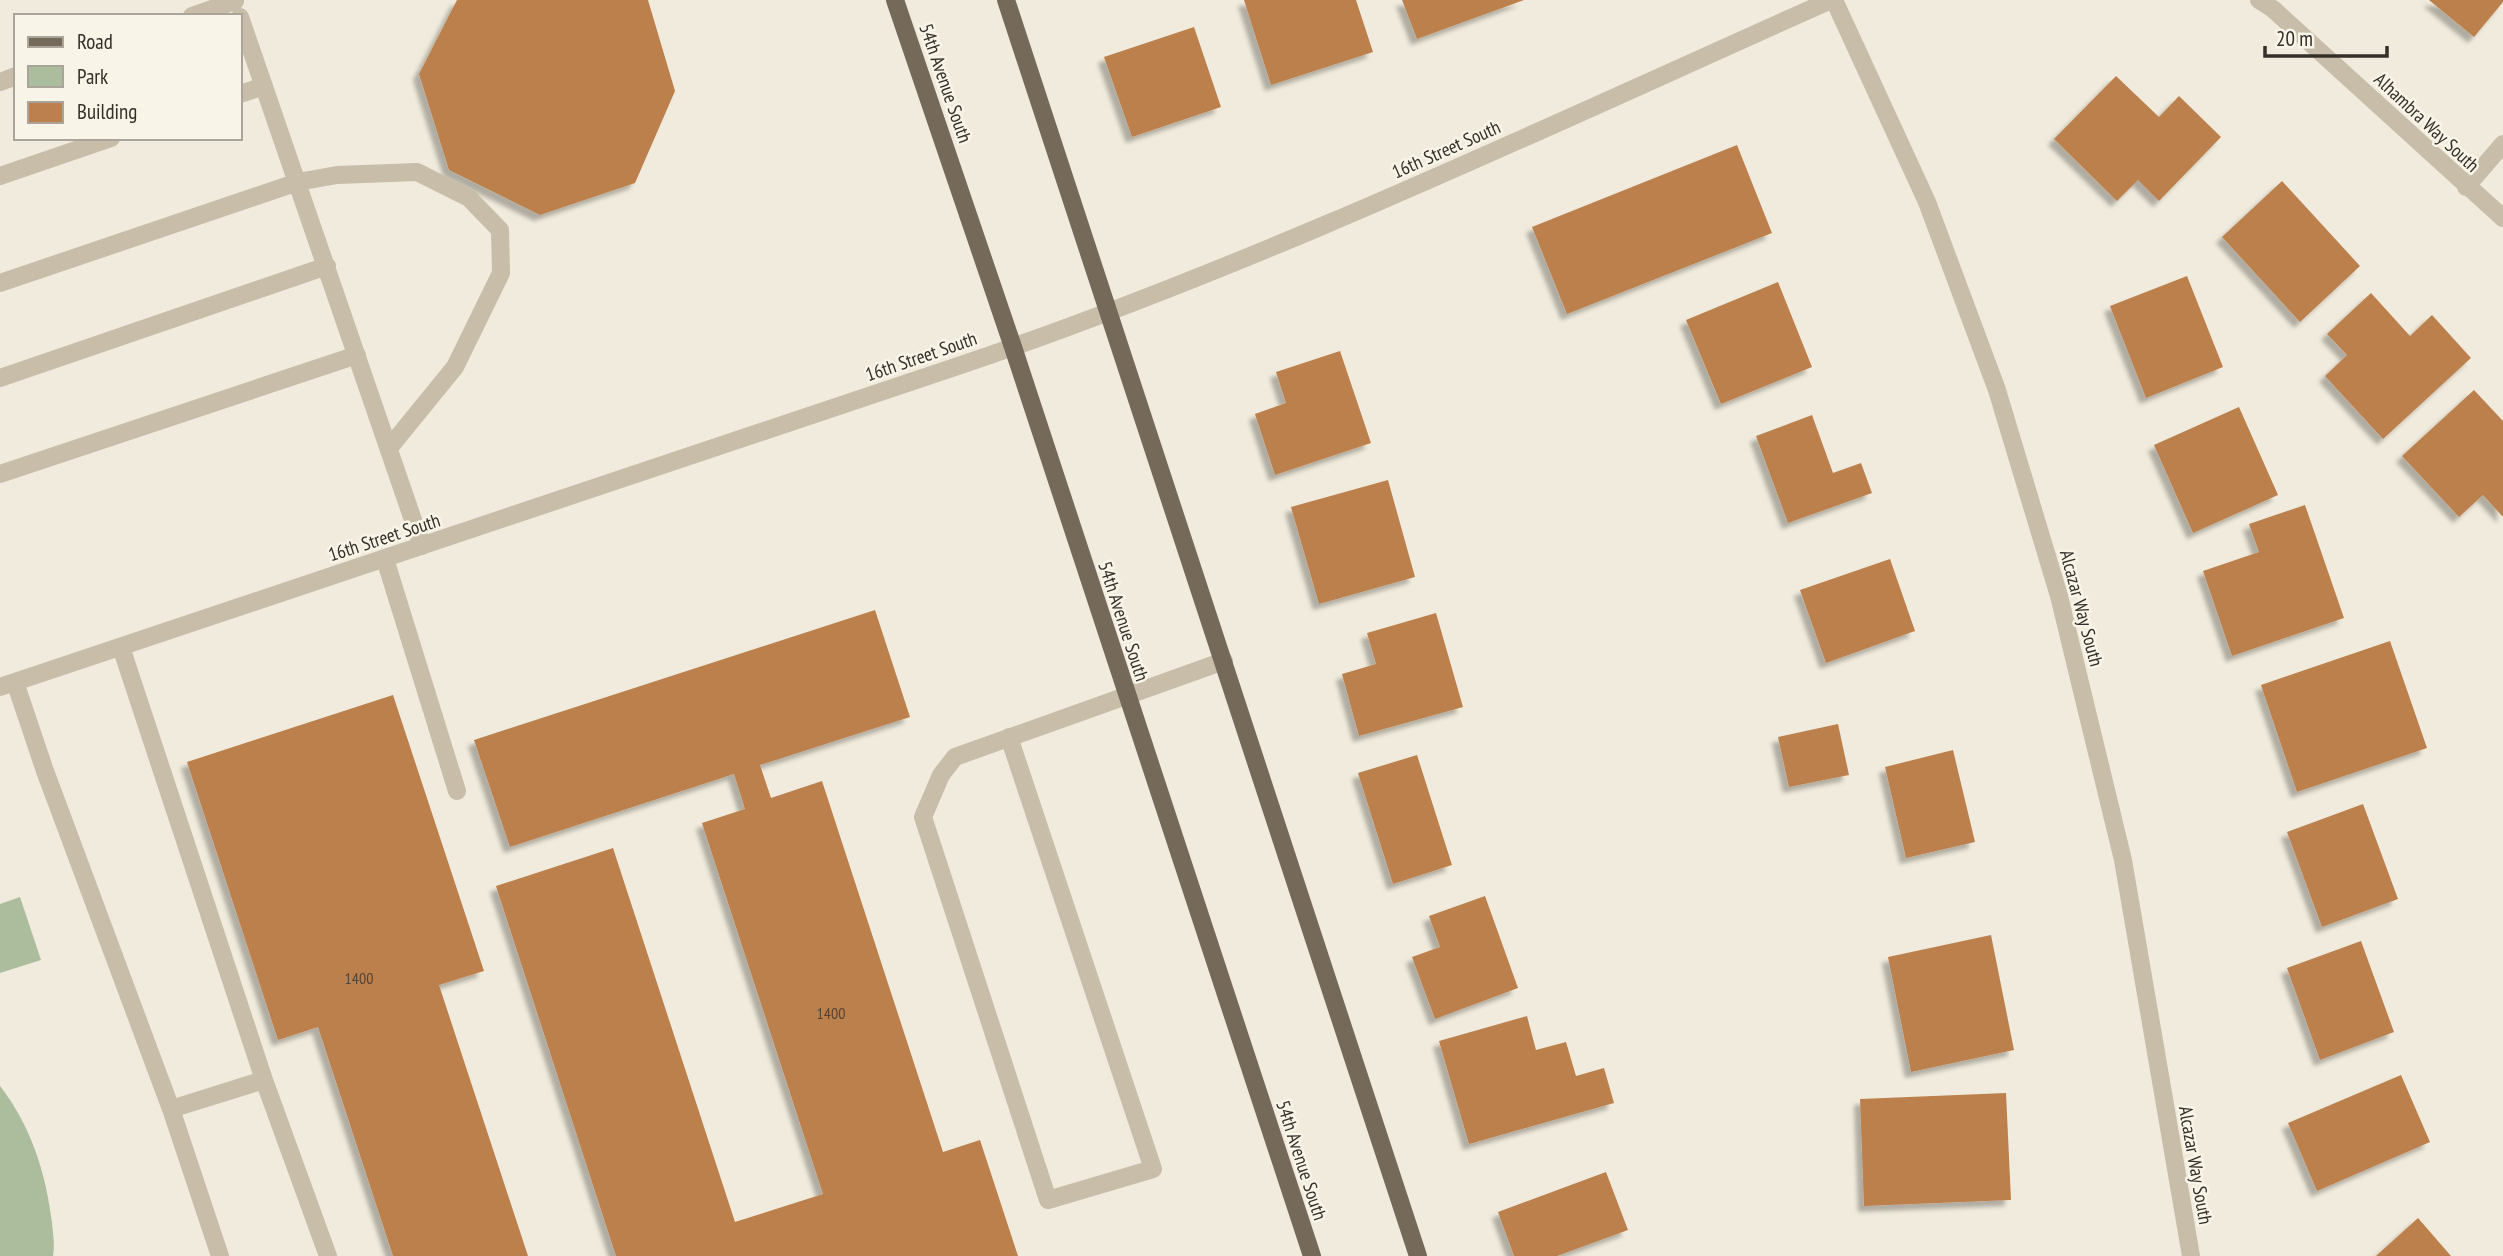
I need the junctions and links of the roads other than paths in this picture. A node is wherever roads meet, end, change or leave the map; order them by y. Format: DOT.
graph roads {
  1 [pos="895,0"];
  2 [pos="1006,0"];
  3 [pos="1833,0"];
  4 [pos="2259,0"];
  5 [pos="237,9"];
  6 [pos="205,14"];
  7 [pos="242,23"];
  8 [pos="264,86"];
  9 [pos="242,93"];
  10 [pos="105,140"];
  11 [pos="2503,144"];
  12 [pos="0,176"];
  13 [pos="298,182"];
  14 [pos="2466,187"];
  15 [pos="2503,218"];
  16 [pos="327,266"];
  17 [pos="0,283"];
  18 [pos="1110,313"];
  19 [pos="1013,347"];
  20 [pos="357,355"];
  21 [pos="0,378"];
  22 [pos="389,448"];
  23 [pos="0,474"];
  24 [pos="422,546"];
  25 [pos="385,559"];
  26 [pos="121,647"];
  27 [pos="1224,661"];
  28 [pos="8,684"];
  29 [pos="1126,695"];
  30 [pos="1010,737"];
  31 [pos="457,791"];
  32 [pos="264,1080"];
  33 [pos="171,1109"];
  34 [pos="325,1255"];
  35 [pos="220,1256"];
  36 [pos="1311,1256"];
  37 [pos="1418,1256"];
  38 [pos="2191,1256"];
  1 -- 19 [label="main road, 54th Avenue South"];
  2 -- 18 [label="main road"];
  3 -- 18 [label="street, 16th Street South"];
  3 -- 38 [label="street, Alcazar Way South"];
  4 -- 14 [label="street, Alhambra Way South"];
  5 -- 6 [label="street"];
  7 -- 8 [label="street"];
  8 -- 9 [label="street"];
  8 -- 13 [label="street"];
  10 -- 12 [label="street"];
  11 -- 14 [label="street"];
  13 -- 16 [label="street"];
  13 -- 17 [label="street"];
  13 -- 22 [label="street"];
  14 -- 15 [label="street, Alhambra Way South"];
  16 -- 20 [label="street"];
  16 -- 21 [label="street"];
  18 -- 19 [label="street, 16th Street South"];
  18 -- 27 [label="main road"];
  19 -- 24 [label="street, 16th Street South"];
  19 -- 29 [label="main road, 54th Avenue South"];
  20 -- 22 [label="street"];
  20 -- 23 [label="street"];
  22 -- 24 [label="street"];
  24 -- 25 [label="street, 16th Street South"];
  25 -- 26 [label="street, 16th Street South"];
  25 -- 31 [label="street"];
  26 -- 28 [label="street, 16th Street South"];
  26 -- 32 [label="street"];
  27 -- 29 [label="street"];
  27 -- 37 [label="main road"];
  28 -- 33 [label="street"];
  29 -- 30 [label="street"];
  29 -- 36 [label="main road, 54th Avenue South"];
  30 -- 30 [label="street"];
  32 -- 33 [label="street"];
  32 -- 34 [label="street"];
  33 -- 35 [label="street"];
}
